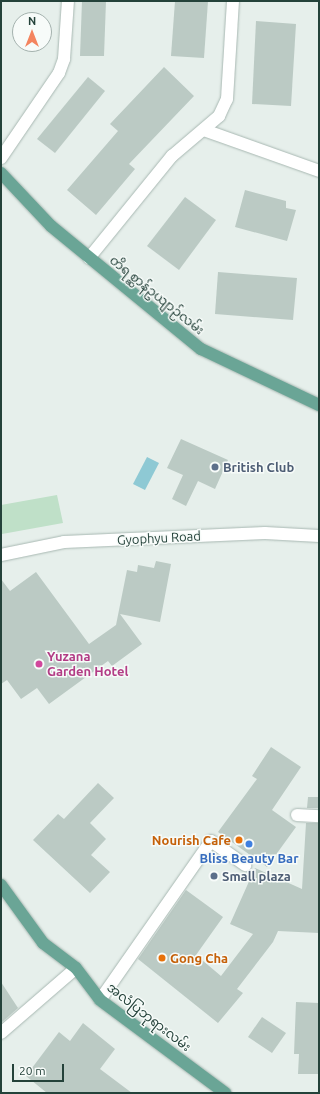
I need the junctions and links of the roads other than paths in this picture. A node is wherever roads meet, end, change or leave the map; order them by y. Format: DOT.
graph roads {
  1 [pos="68,1"];
  2 [pos="233,1"];
  3 [pos="204,130"];
  4 [pos="1,158"];
  5 [pos="319,171"];
  6 [pos="1,173"];
  7 [pos="89,258"];
  8 [pos="319,405"];
  9 [pos="319,536"];
  10 [pos="1,555"];
  11 [pos="297,815"];
  12 [pos="319,816"];
  13 [pos="245,865"];
  14 [pos="1,885"];
  15 [pos="76,968"];
  16 [pos="100,1000"];
  17 [pos="1,1033"];
  18 [pos="225,1093"];
  1 -- 4 [label="street"];
  2 -- 3 [label="street"];
  3 -- 5 [label="street"];
  3 -- 7 [label="street"];
  6 -- 7 [label="main road, တိရစ္ဆာန်ဥယျာဉ်လမ်း"];
  7 -- 8 [label="main road, တိရစ္ဆာန်ဥယျာဉ်လမ်း"];
  9 -- 10 [label="street, Gyophyu Road"];
  11 -- 12 [label="street"];
  13 -- 16 [label="street"];
  14 -- 15 [label="main road, အလံပြဘုရားလမ်း"];
  15 -- 16 [label="main road, အလံပြဘုရားလမ်း"];
  15 -- 17 [label="street"];
  16 -- 18 [label="main road, အလံပြဘုရားလမ်း"];
}
